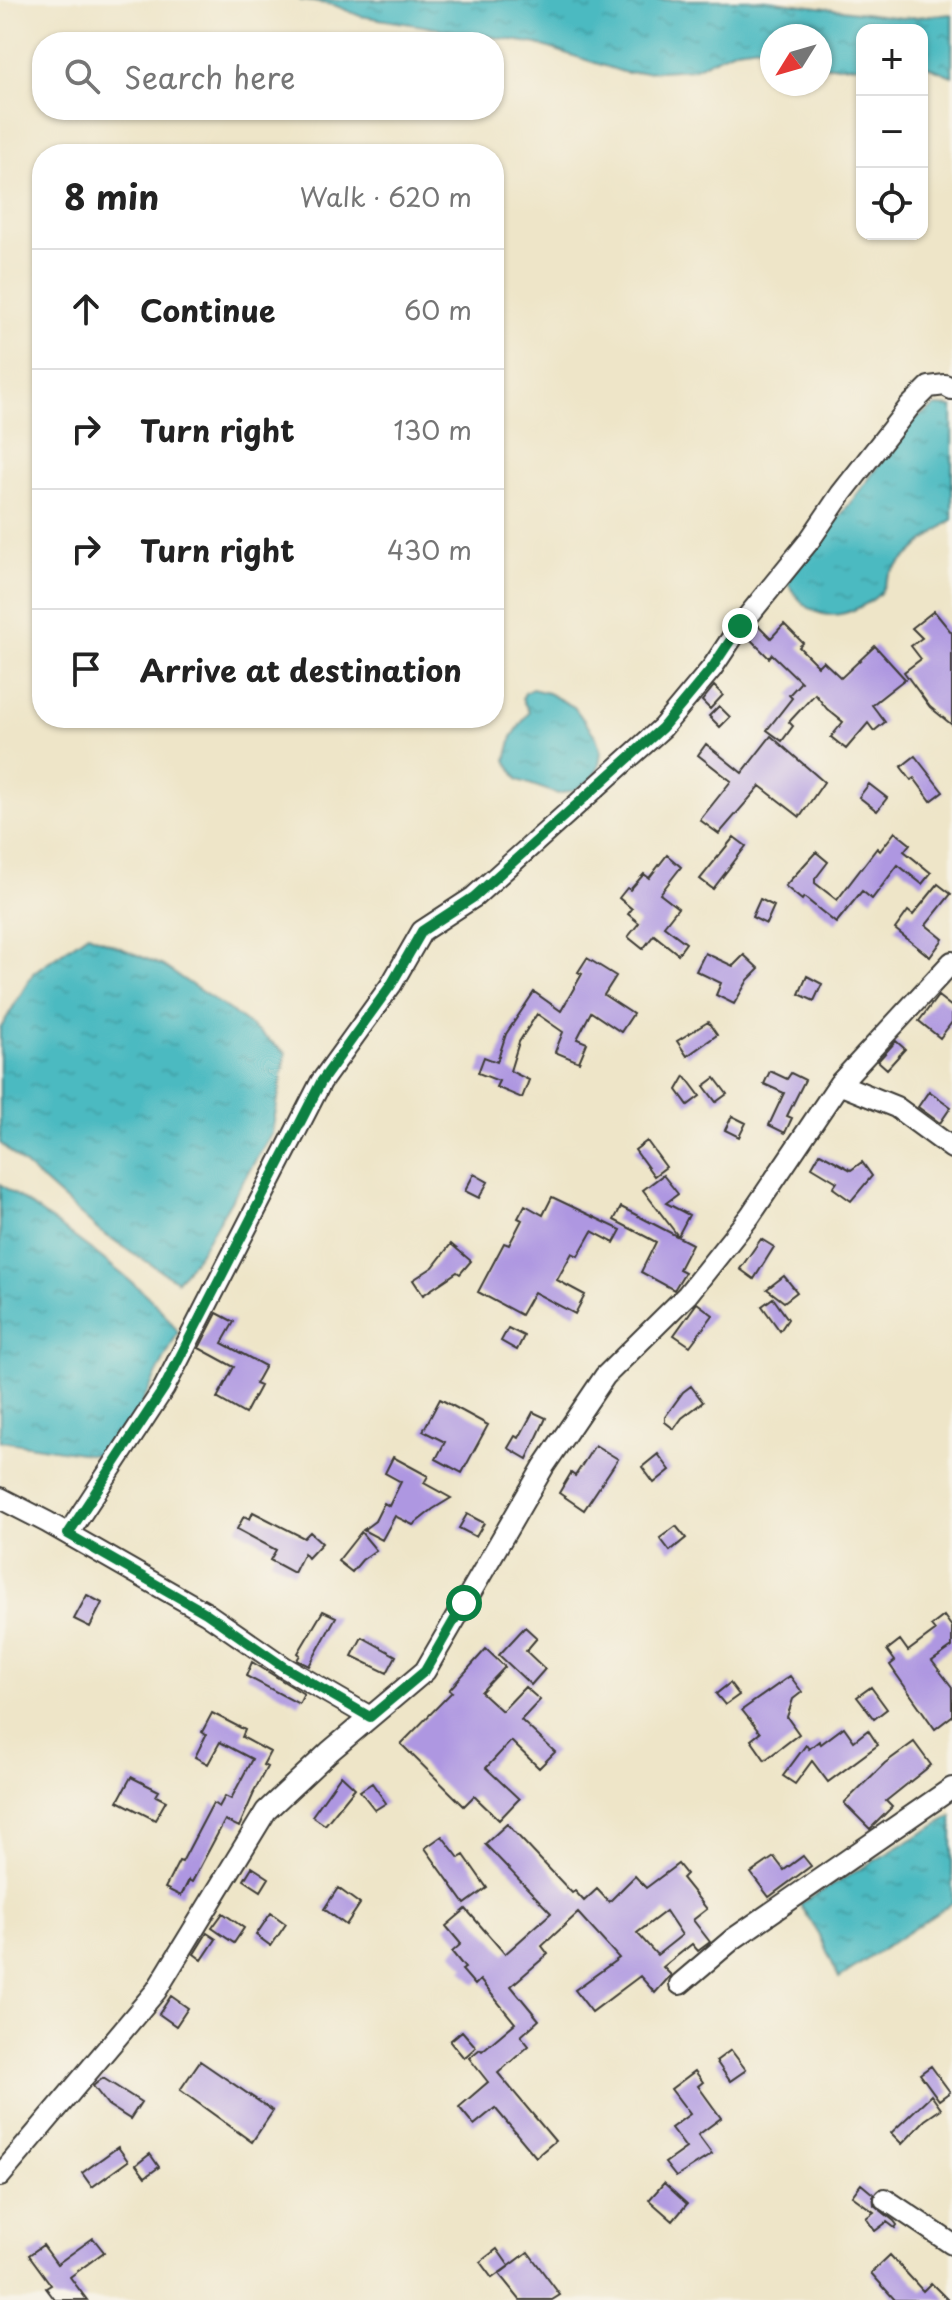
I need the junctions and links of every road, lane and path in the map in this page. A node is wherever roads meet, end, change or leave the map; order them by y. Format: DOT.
graph roads {
  1 [pos="952,389"];
  2 [pos="952,962"];
  3 [pos="839,1084"];
  4 [pos="952,1148"];
  5 [pos="0,1498"];
  6 [pos="68,1534"];
  7 [pos="370,1717"];
  8 [pos="952,1788"];
  9 [pos="680,1984"];
  10 [pos="0,2176"];
  11 [pos="885,2199"];
  12 [pos="952,2244"];
  1 -- 6 [label="street"];
  2 -- 3 [label="street"];
  3 -- 4 [label="street"];
  3 -- 7 [label="street"];
  5 -- 6 [label="street"];
  6 -- 7 [label="street"];
  7 -- 10 [label="street"];
  8 -- 9 [label="street"];
  11 -- 12 [label="street"];
}
